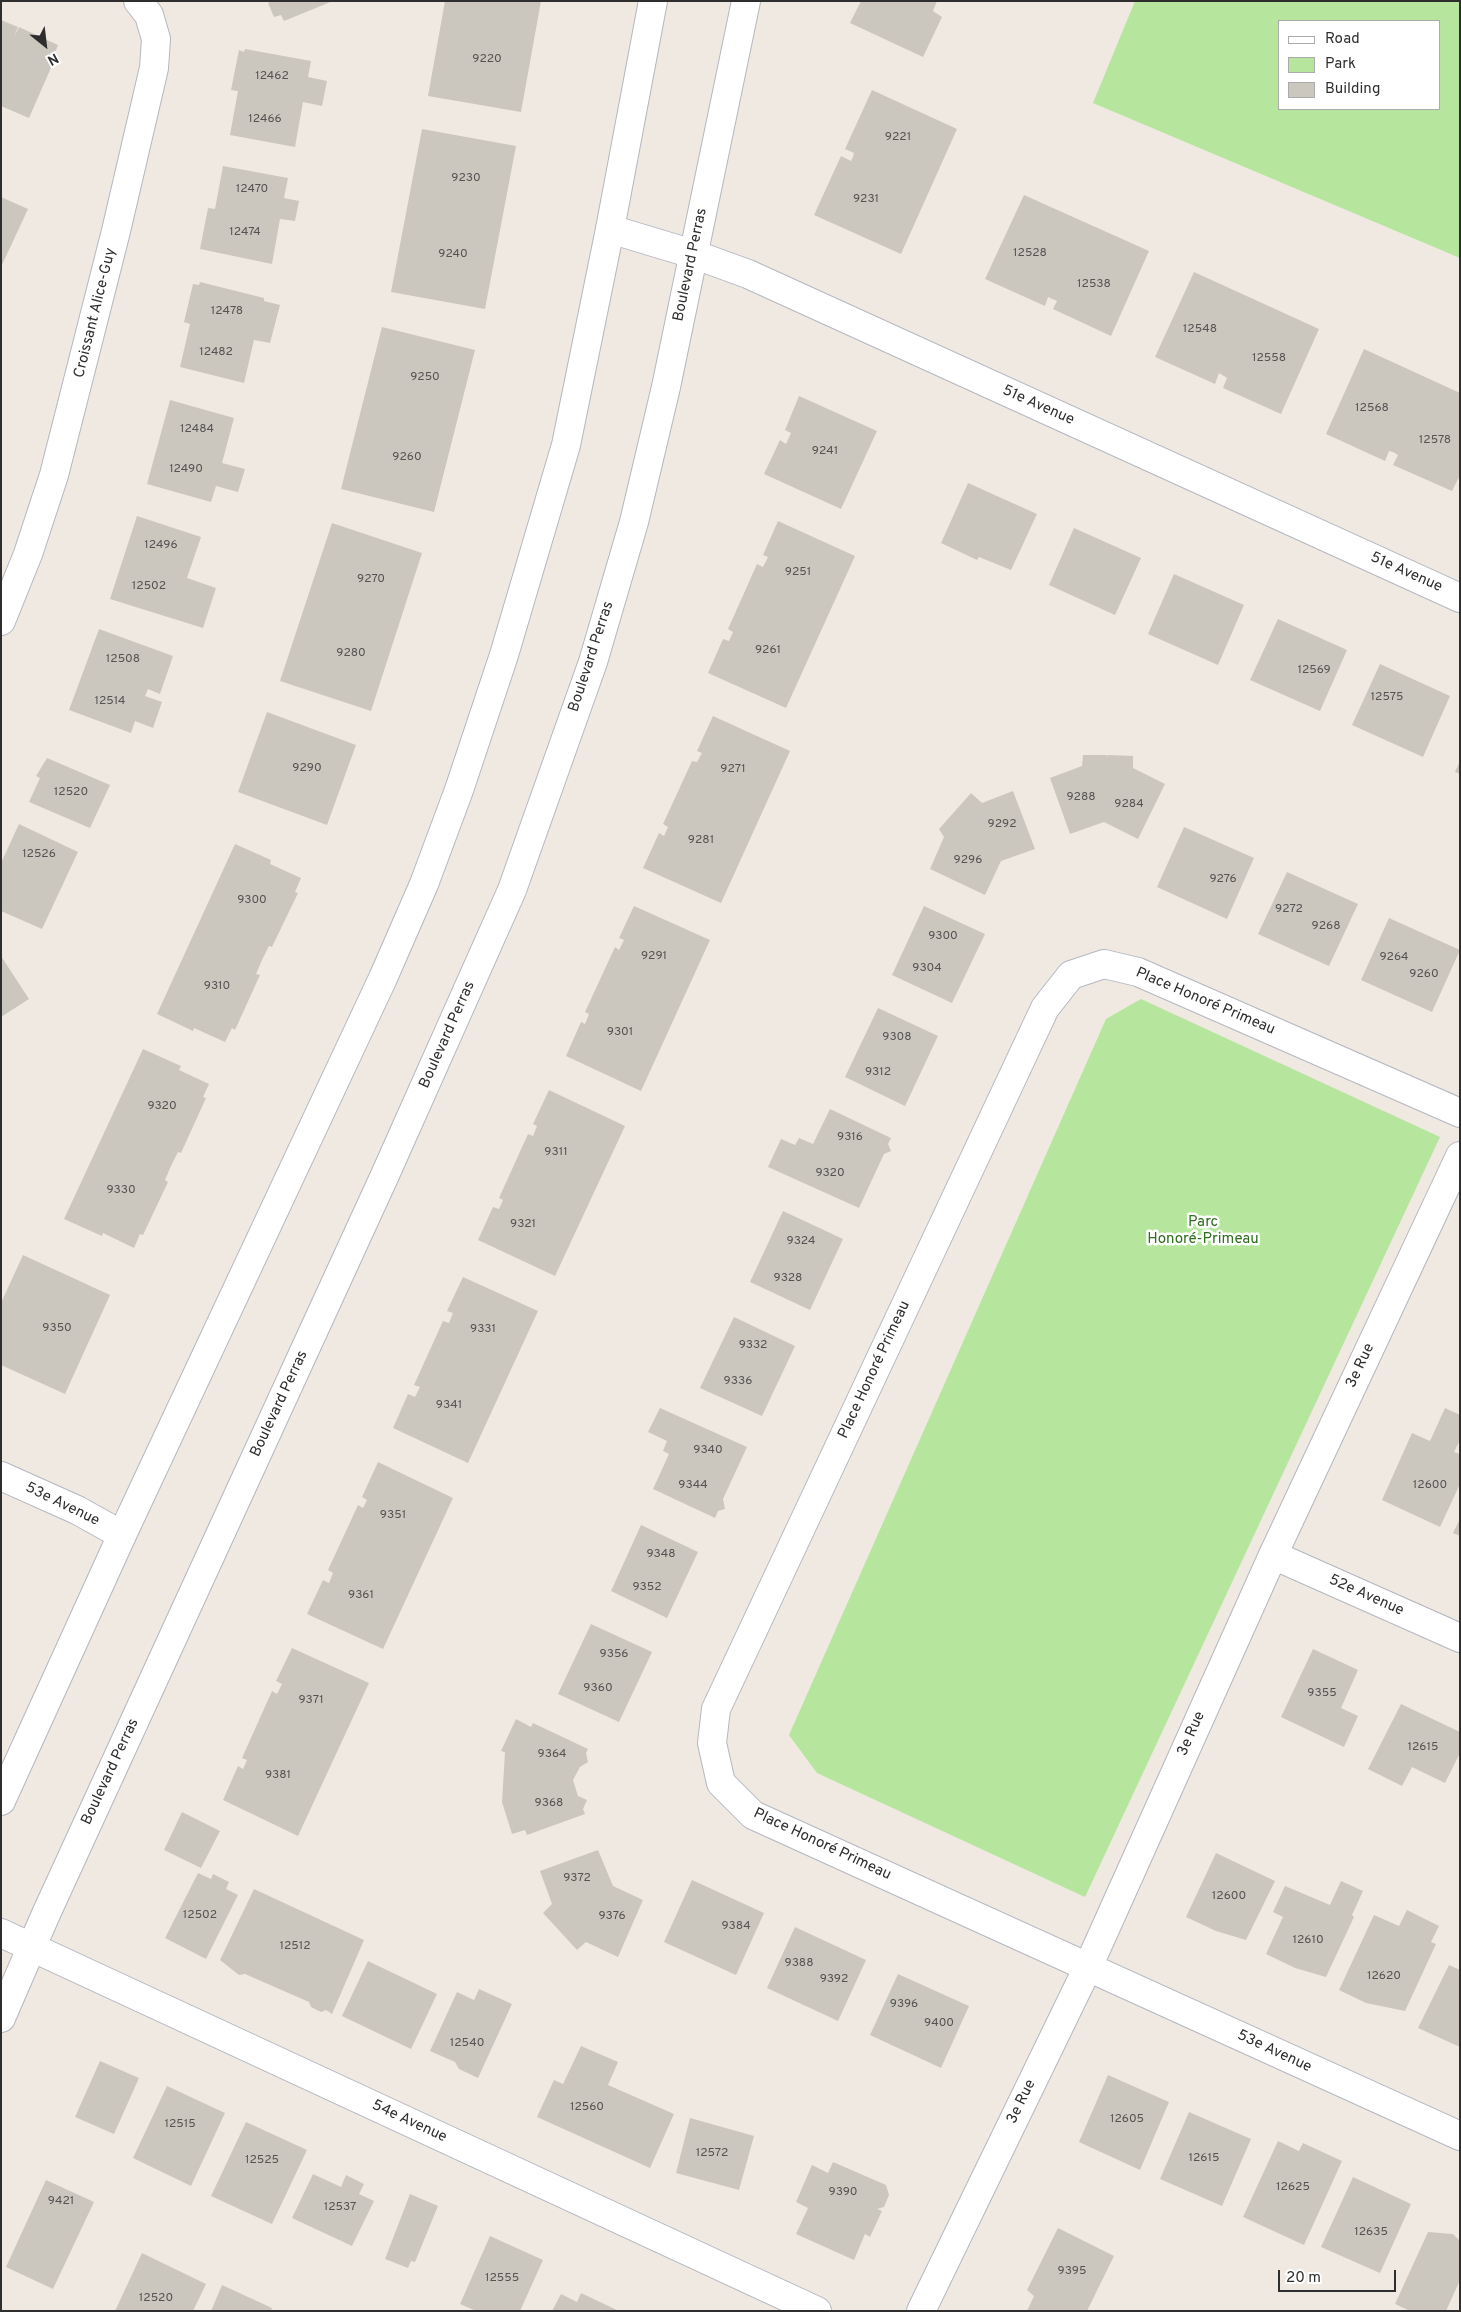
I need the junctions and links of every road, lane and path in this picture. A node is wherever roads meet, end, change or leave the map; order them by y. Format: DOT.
graph roads {
  1 [pos="138,1"];
  2 [pos="653,1"];
  3 [pos="746,1"];
  4 [pos="610,229"];
  5 [pos="693,254"];
  6 [pos="1460,598"];
  7 [pos="1,621"];
  8 [pos="1460,1113"];
  9 [pos="1460,1156"];
  10 [pos="1,1476"];
  11 [pos="122,1534"];
  12 [pos="1273,1555"];
  13 [pos="1460,1638"];
  14 [pos="1,1801"];
  15 [pos="1,1933"];
  16 [pos="31,1947"];
  17 [pos="1088,1967"];
  18 [pos="1,2018"];
  19 [pos="1460,2136"];
  20 [pos="817,2311"];
  21 [pos="921,2311"];
  1 -- 7 [label="street, Croissant Alice-Guy"];
  2 -- 4 [label="street"];
  3 -- 5 [label="street, Boulevard Perras"];
  4 -- 5 [label="street, 51e Avenue"];
  4 -- 11 [label="street"];
  5 -- 6 [label="street, 51e Avenue"];
  5 -- 16 [label="street, Boulevard Perras"];
  8 -- 17 [label="street, Place Honoré Primeau"];
  9 -- 12 [label="street, 3e Rue"];
  10 -- 11 [label="street, 53e Avenue"];
  11 -- 14 [label="street"];
  12 -- 13 [label="street, 52e Avenue"];
  12 -- 17 [label="street, 3e Rue"];
  15 -- 16 [label="street, 54e Avenue"];
  16 -- 18 [label="street, Boulevard Perras"];
  16 -- 20 [label="street, 54e Avenue"];
  17 -- 19 [label="street, 53e Avenue"];
  17 -- 21 [label="street, 3e Rue"];
}
